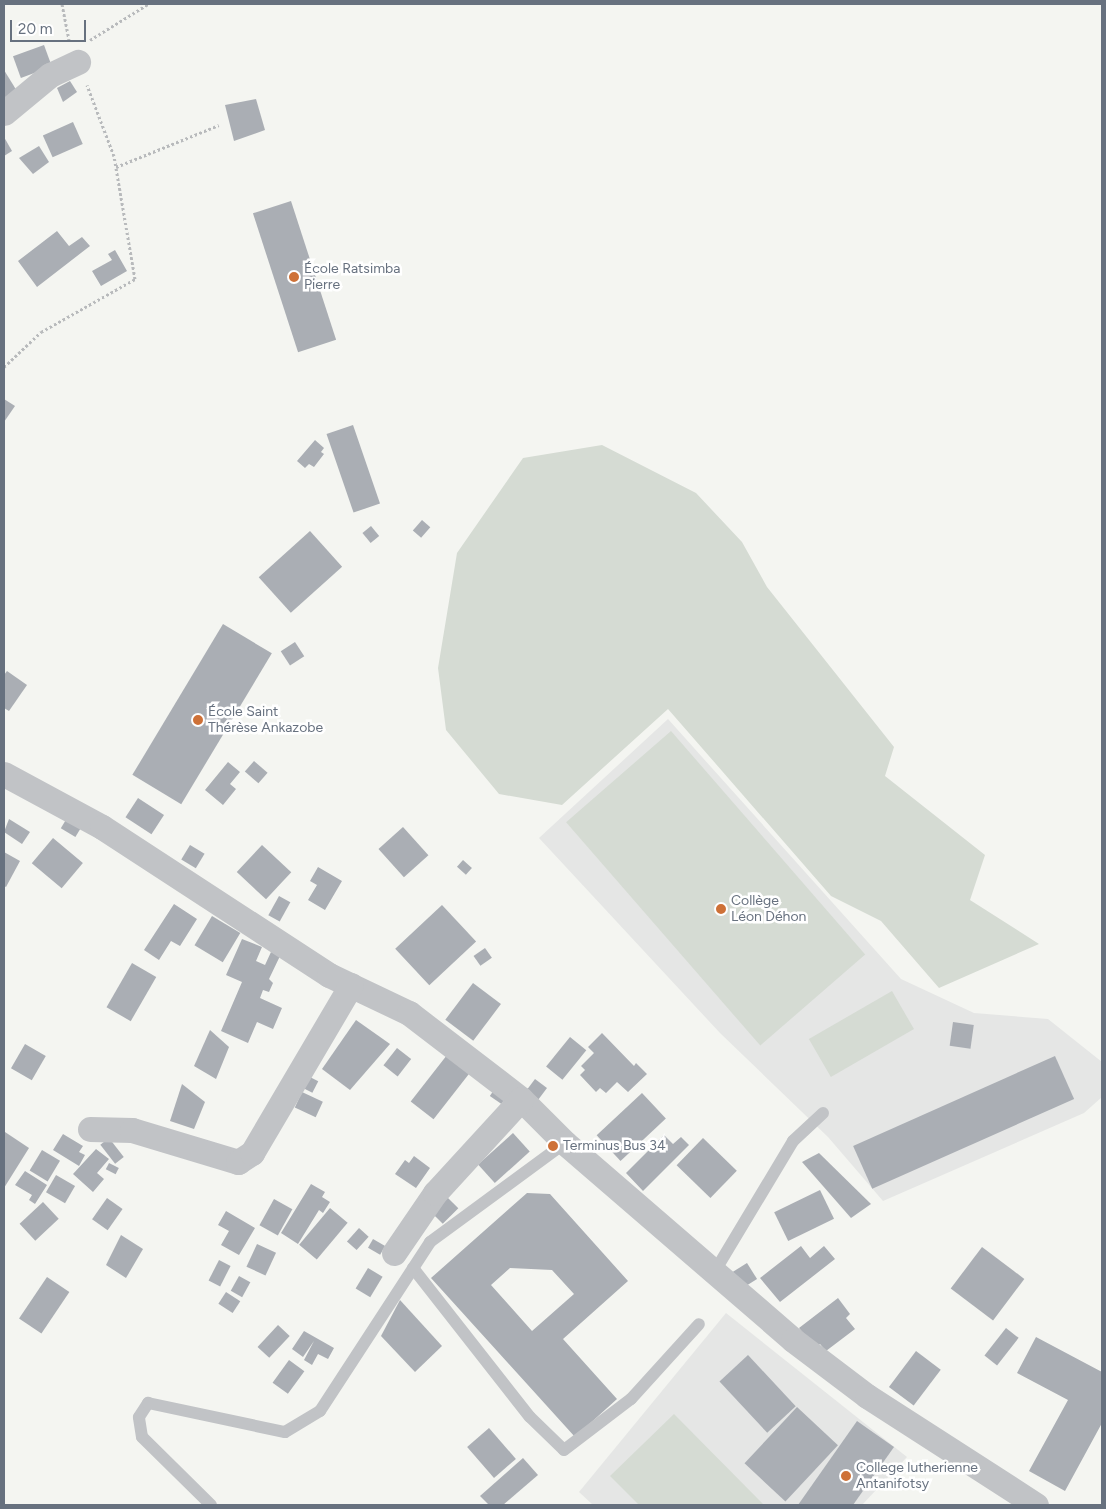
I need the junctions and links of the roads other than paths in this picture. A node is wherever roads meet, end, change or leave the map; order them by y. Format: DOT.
graph roads {
  1 [pos="75,56"];
  2 [pos="4,113"];
  3 [pos="4,774"];
  4 [pos="352,985"];
  5 [pos="521,1099"];
  6 [pos="823,1113"];
  7 [pos="90,1129"];
  8 [pos="565,1143"];
  9 [pos="404,1260"];
  10 [pos="715,1271"];
  11 [pos="699,1324"];
  12 [pos="1001,1494"];
  13 [pos="211,1505"];
  14 [pos="1036,1505"];
  1 -- 2 [label="street"];
  3 -- 4 [label="street"];
  4 -- 5 [label="street"];
  4 -- 7 [label="street"];
  5 -- 8 [label="street"];
  5 -- 9 [label="street"];
  6 -- 10 [label="lane"];
  8 -- 9 [label="lane"];
  8 -- 10 [label="street"];
  9 -- 11 [label="lane"];
  9 -- 13 [label="lane"];
  10 -- 12 [label="street"];
  12 -- 14 [label="street"];
}
